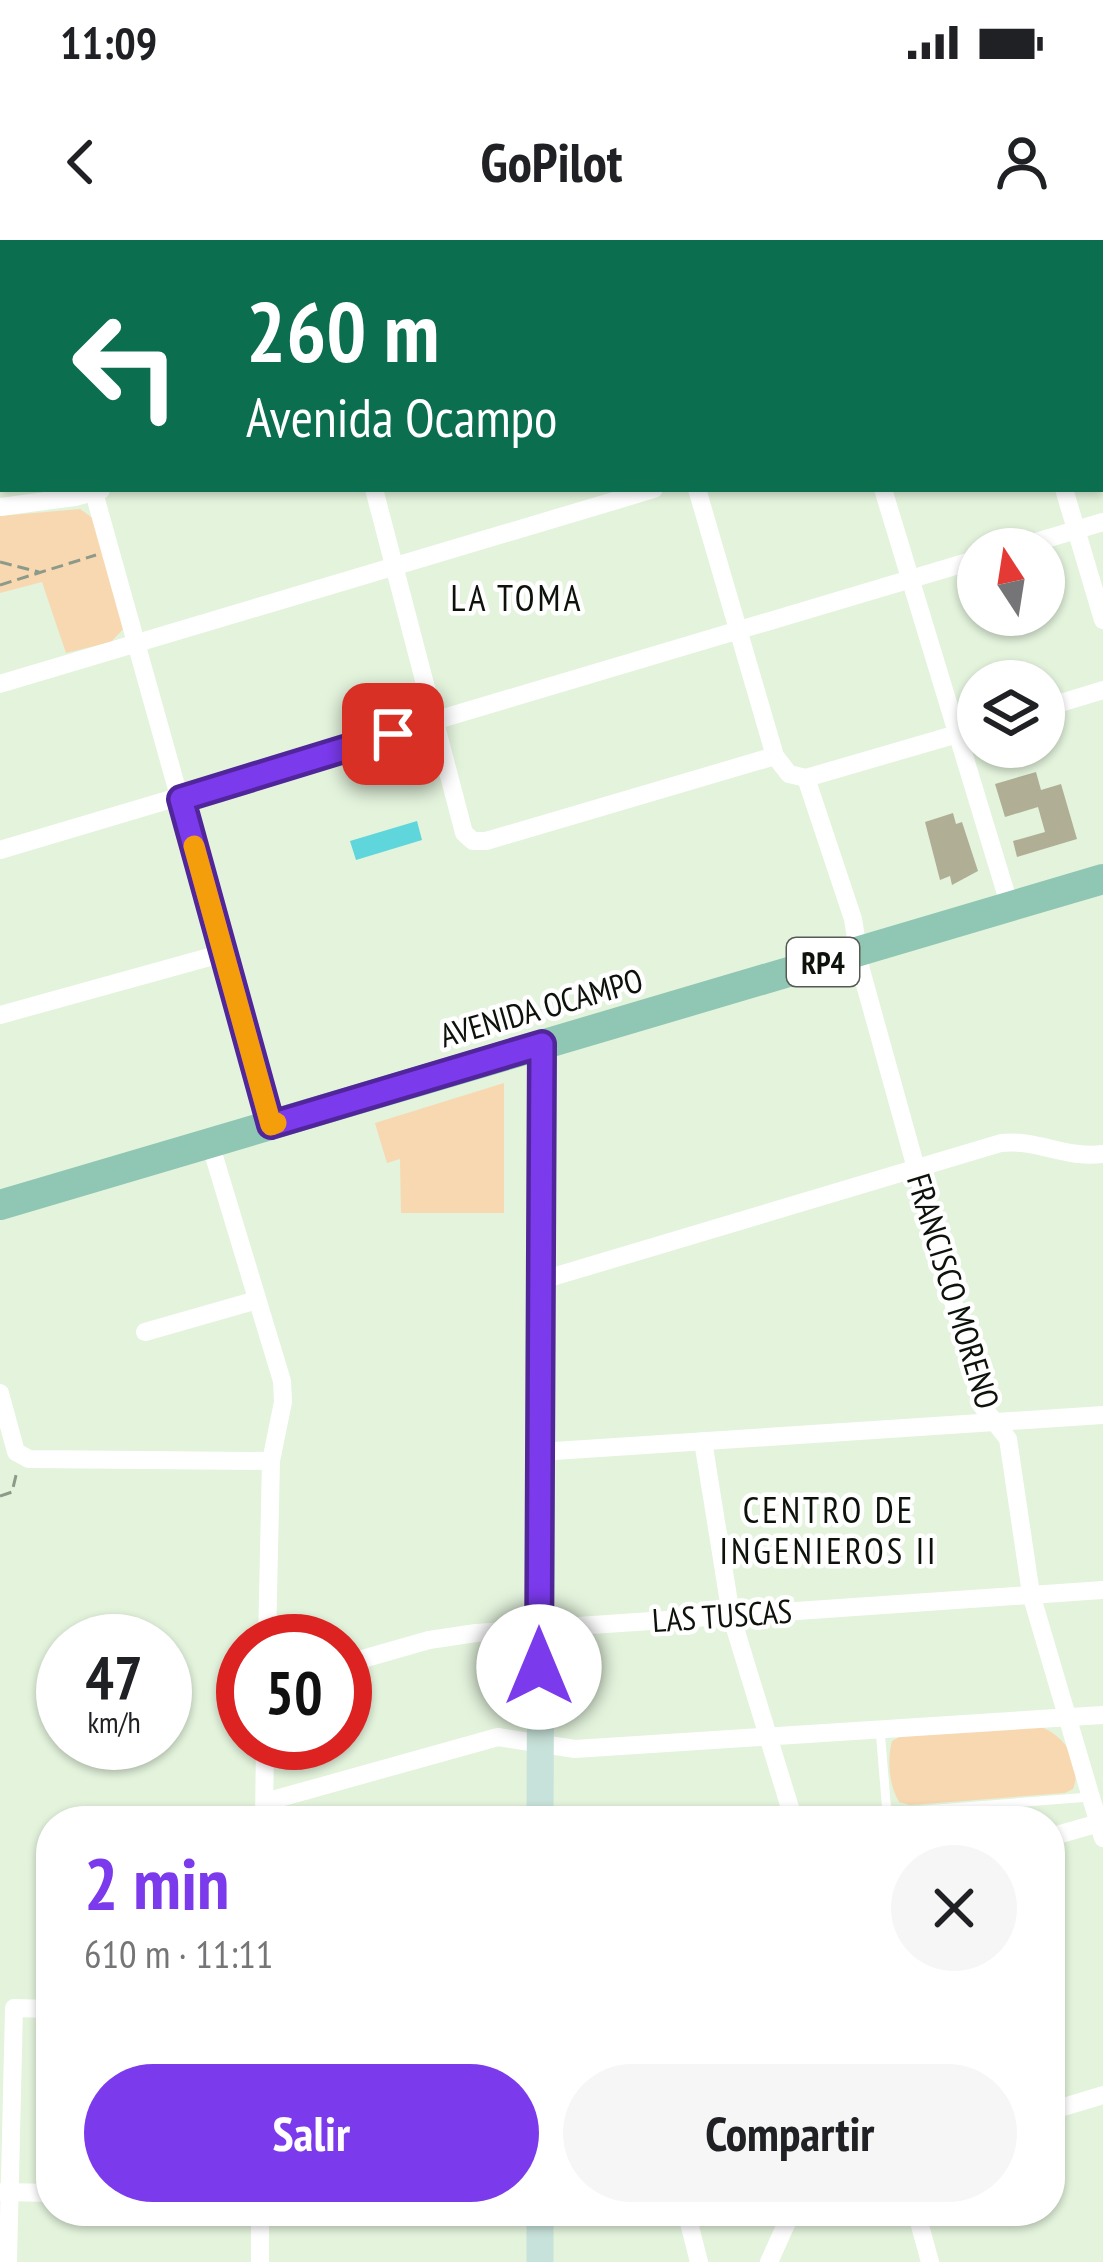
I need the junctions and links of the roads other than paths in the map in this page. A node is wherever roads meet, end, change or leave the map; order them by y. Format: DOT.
graph roads {
  1 [pos="86,492"];
  2 [pos="98,492"];
  3 [pos="375,492"];
  4 [pos="644,492"];
  5 [pos="699,492"];
  6 [pos="884,492"];
  7 [pos="1065,492"];
  8 [pos="0,507"];
  9 [pos="1103,522"];
  10 [pos="1076,530"];
  11 [pos="1065,533"];
  12 [pos="957,565"];
  13 [pos="394,567"];
  14 [pos="911,579"];
  15 [pos="1103,620"];
  16 [pos="738,631"];
  17 [pos="136,643"];
  18 [pos="0,684"];
  19 [pos="1103,690"];
  20 [pos="1065,702"];
  21 [pos="436,721"];
  22 [pos="956,734"];
  23 [pos="775,756"];
  24 [pos="806,778"];
  25 [pos="181,799"];
  26 [pos="0,850"];
  27 [pos="1103,880"];
  28 [pos="1010,907"];
  29 [pos="858,951"];
  30 [pos="224,953"];
  31 [pos="0,1015"];
  32 [pos="542,1044"];
  33 [pos="271,1125"];
  34 [pos="210,1143"];
  35 [pos="1103,1154"];
  36 [pos="915,1167"];
  37 [pos="0,1186"];
  38 [pos="1,1204"];
  39 [pos="539,1281"];
  40 [pos="257,1300"];
  41 [pos="145,1332"];
  42 [pos="0,1393"];
  43 [pos="1103,1415"];
  44 [pos="994,1422"];
  45 [pos="703,1441"];
  46 [pos="539,1452"];
  47 [pos="271,1461"];
  48 [pos="1103,1590"];
  49 [pos="1031,1594"];
  50 [pos="268,1614"];
  51 [pos="731,1615"];
  52 [pos="539,1627"];
  53 [pos="372,1656"];
  54 [pos="1103,1715"];
  55 [pos="1066,1717"];
  56 [pos="880,1729"];
  57 [pos="768,1736"];
  58 [pos="540,1746"];
  59 [pos="265,1770"];
  60 [pos="1090,1797"];
  61 [pos="264,1806"];
  62 [pos="280,1806"];
  63 [pos="540,1806"];
  64 [pos="789,1806"];
  65 [pos="886,1806"];
  66 [pos="976,1806"];
  67 [pos="1101,1830"];
  68 [pos="1065,1835"];
  69 [pos="36,2009"];
  70 [pos="1103,2095"];
  71 [pos="1065,2106"];
  72 [pos="5,2192"];
  73 [pos="36,2193"];
  74 [pos="260,2226"];
  75 [pos="540,2226"];
  76 [pos="690,2226"];
  77 [pos="785,2226"];
  78 [pos="920,2226"];
  79 [pos="8,2262"];
  80 [pos="260,2262"];
  81 [pos="540,2262"];
  82 [pos="699,2262"];
  83 [pos="769,2262"];
  84 [pos="931,2262"];
  1 -- 8 [label="street"];
  2 -- 17 [label="street"];
  3 -- 13 [label="street"];
  4 -- 13 [label="street"];
  5 -- 16 [label="street"];
  6 -- 14 [label="street"];
  7 -- 10 [label="street"];
  9 -- 10 [label="street"];
  10 -- 11 [label="street"];
  10 -- 15 [label="street"];
  12 -- 14 [label="street"];
  13 -- 17 [label="street"];
  13 -- 21 [label="street"];
  14 -- 16 [label="street"];
  14 -- 22 [label="street"];
  16 -- 21 [label="street"];
  16 -- 23 [label="street"];
  17 -- 18 [label="street"];
  17 -- 25 [label="street"];
  19 -- 20 [label="street"];
  21 -- 23 [label="street"];
  21 -- 25 [label="street"];
  22 -- 24 [label="street"];
  22 -- 28 [label="street"];
  23 -- 24 [label="street"];
  24 -- 29 [label="street, FRANCISCO MORENO"];
  25 -- 26 [label="street"];
  25 -- 30 [label="street"];
  27 -- 28 [label="main road, AVENIDA OCAMPO / RP4"];
  28 -- 29 [label="main road, AVENIDA OCAMPO / RP4"];
  29 -- 32 [label="main road, AVENIDA OCAMPO / RP4"];
  29 -- 36 [label="street, FRANCISCO MORENO"];
  30 -- 31 [label="street"];
  30 -- 33 [label="street"];
  32 -- 33 [label="main road, AVENIDA OCAMPO / RP4"];
  32 -- 39 [label="main road"];
  33 -- 34 [label="main road, AVENIDA OCAMPO / RP4"];
  34 -- 38 [label="main road, AVENIDA OCAMPO / RP4"];
  34 -- 40 [label="street"];
  35 -- 36 [label="street"];
  36 -- 39 [label="street"];
  36 -- 44 [label="street, FRANCISCO MORENO"];
  37 -- 38 [label="street"];
  39 -- 46 [label="main road"];
  40 -- 41 [label="street"];
  40 -- 47 [label="street"];
  42 -- 47 [label="street"];
  43 -- 44 [label="street"];
  44 -- 45 [label="street"];
  44 -- 49 [label="street, FRANCISCO MORENO"];
  45 -- 46 [label="street"];
  45 -- 51 [label="street"];
  46 -- 52 [label="main road"];
  47 -- 50 [label="street"];
  48 -- 49 [label="street, LAS TUSCAS"];
  49 -- 51 [label="street, LAS TUSCAS"];
  49 -- 55 [label="street, FRANCISCO MORENO"];
  51 -- 52 [label="street, LAS TUSCAS"];
  51 -- 57 [label="street"];
  52 -- 53 [label="street, LAS TUSCAS"];
  52 -- 58 [label="main road"];
  54 -- 55 [label="street"];
  55 -- 56 [label="street"];
  55 -- 60 [label="street, FRANCISCO MORENO"];
  56 -- 57 [label="street"];
  56 -- 65 [label="lane"];
  57 -- 58 [label="street"];
  57 -- 64 [label="street"];
  58 -- 62 [label="street"];
  58 -- 63 [label="main road"];
  59 -- 61 [label="street"];
  60 -- 66 [label="lane"];
  60 -- 67 [label="street, FRANCISCO MORENO"];
  67 -- 68 [label="street"];
  69 -- 72 [label="street"];
  70 -- 71 [label="street"];
  72 -- 73 [label="street"];
  72 -- 79 [label="street"];
  74 -- 80 [label="street"];
  75 -- 81 [label="main road"];
  76 -- 82 [label="street"];
  77 -- 83 [label="street"];
  78 -- 84 [label="street"];
}
